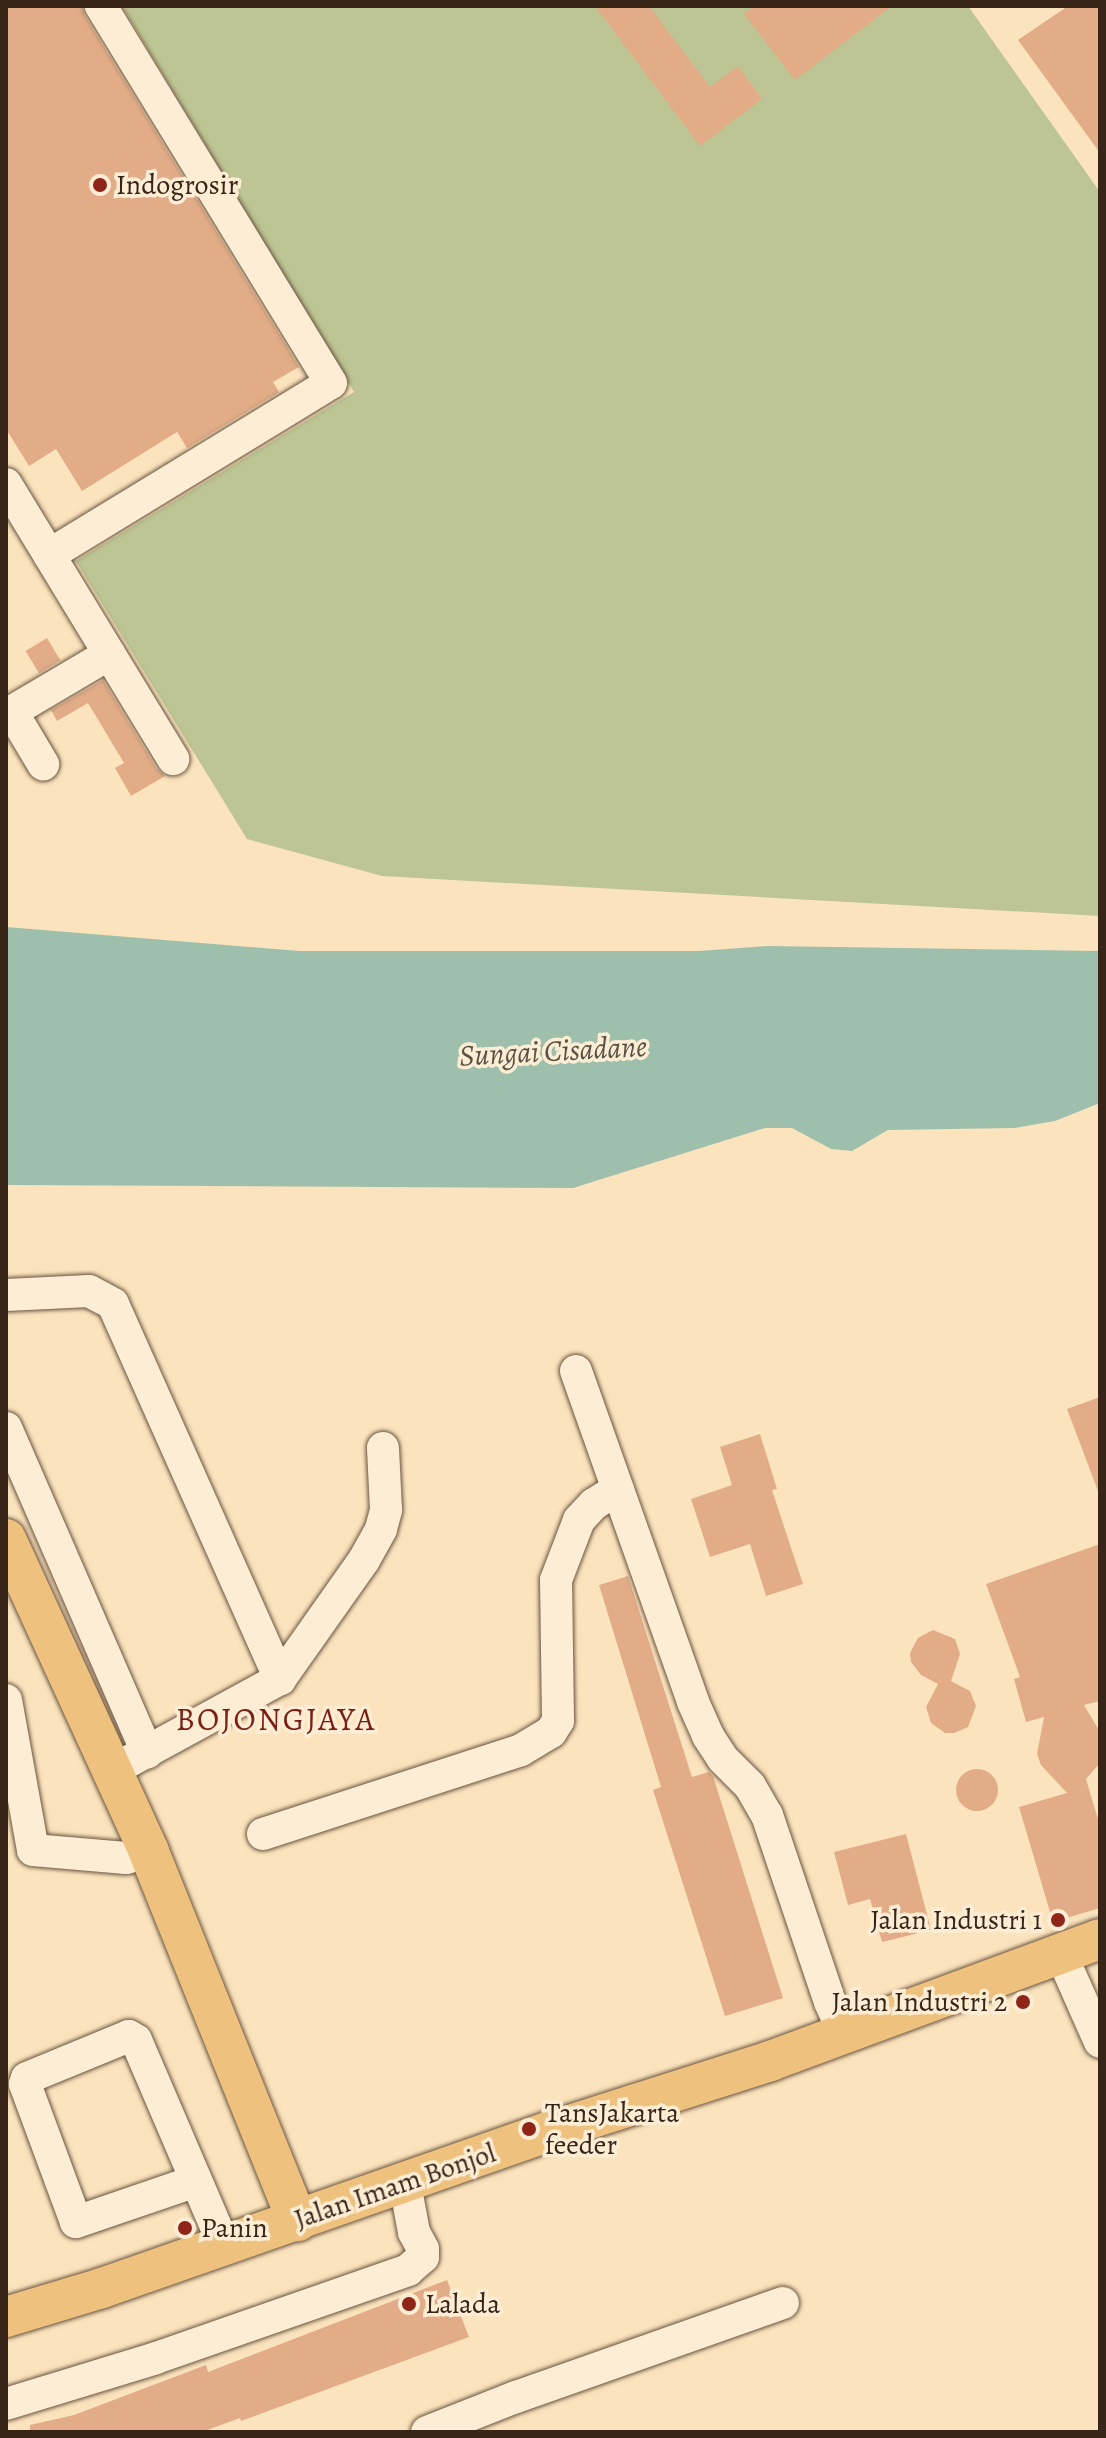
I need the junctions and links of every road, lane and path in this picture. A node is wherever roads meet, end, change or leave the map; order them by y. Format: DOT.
graph roads {
  1 [pos="101,6"];
  2 [pos="6,484"];
  3 [pos="49,555"];
  4 [pos="109,654"];
  5 [pos="9,713"];
  6 [pos="173,759"];
  7 [pos="43,764"];
  8 [pos="6,1295"];
  9 [pos="576,1371"];
  10 [pos="6,1428"];
  11 [pos="383,1448"];
  12 [pos="618,1489"];
  13 [pos="6,1539"];
  14 [pos="16,1589"];
  15 [pos="280,1679"];
  16 [pos="6,1700"];
  17 [pos="130,1762"];
  18 [pos="263,1834"];
  19 [pos="19,1852"];
  20 [pos="149,1852"];
  21 [pos="1100,1939"];
  22 [pos="1061,1954"];
  23 [pos="844,2033"];
  24 [pos="1100,2042"];
  25 [pos="196,2181"];
  26 [pos="405,2184"];
  27 [pos="297,2221"];
  28 [pos="224,2245"];
  29 [pos="783,2303"];
  30 [pos="6,2317"];
  31 [pos="6,2404"];
  32 [pos="427,2432"];
  1 -- 3 [label="street"];
  2 -- 3 [label="street"];
  3 -- 4 [label="street"];
  4 -- 5 [label="street"];
  4 -- 6 [label="street"];
  5 -- 7 [label="street"];
  8 -- 15 [label="street"];
  9 -- 12 [label="street"];
  10 -- 17 [label="street"];
  11 -- 15 [label="street"];
  12 -- 18 [label="street"];
  12 -- 23 [label="street"];
  13 -- 14 [label="main road"];
  14 -- 17 [label="main road"];
  15 -- 17 [label="street"];
  16 -- 19 [label="street"];
  17 -- 20 [label="main road"];
  19 -- 20 [label="street"];
  20 -- 27 [label="main road"];
  21 -- 22 [label="main road, Jalan Imam Bonjol"];
  22 -- 23 [label="main road, Jalan Imam Bonjol"];
  22 -- 24 [label="street"];
  23 -- 26 [label="main road, Jalan Imam Bonjol"];
  25 -- 25 [label="street"];
  25 -- 28 [label="street"];
  26 -- 27 [label="main road, Jalan Imam Bonjol"];
  26 -- 31 [label="street"];
  27 -- 28 [label="main road, Jalan Imam Bonjol"];
  28 -- 30 [label="main road, Jalan Imam Bonjol"];
  29 -- 32 [label="street"];
}
